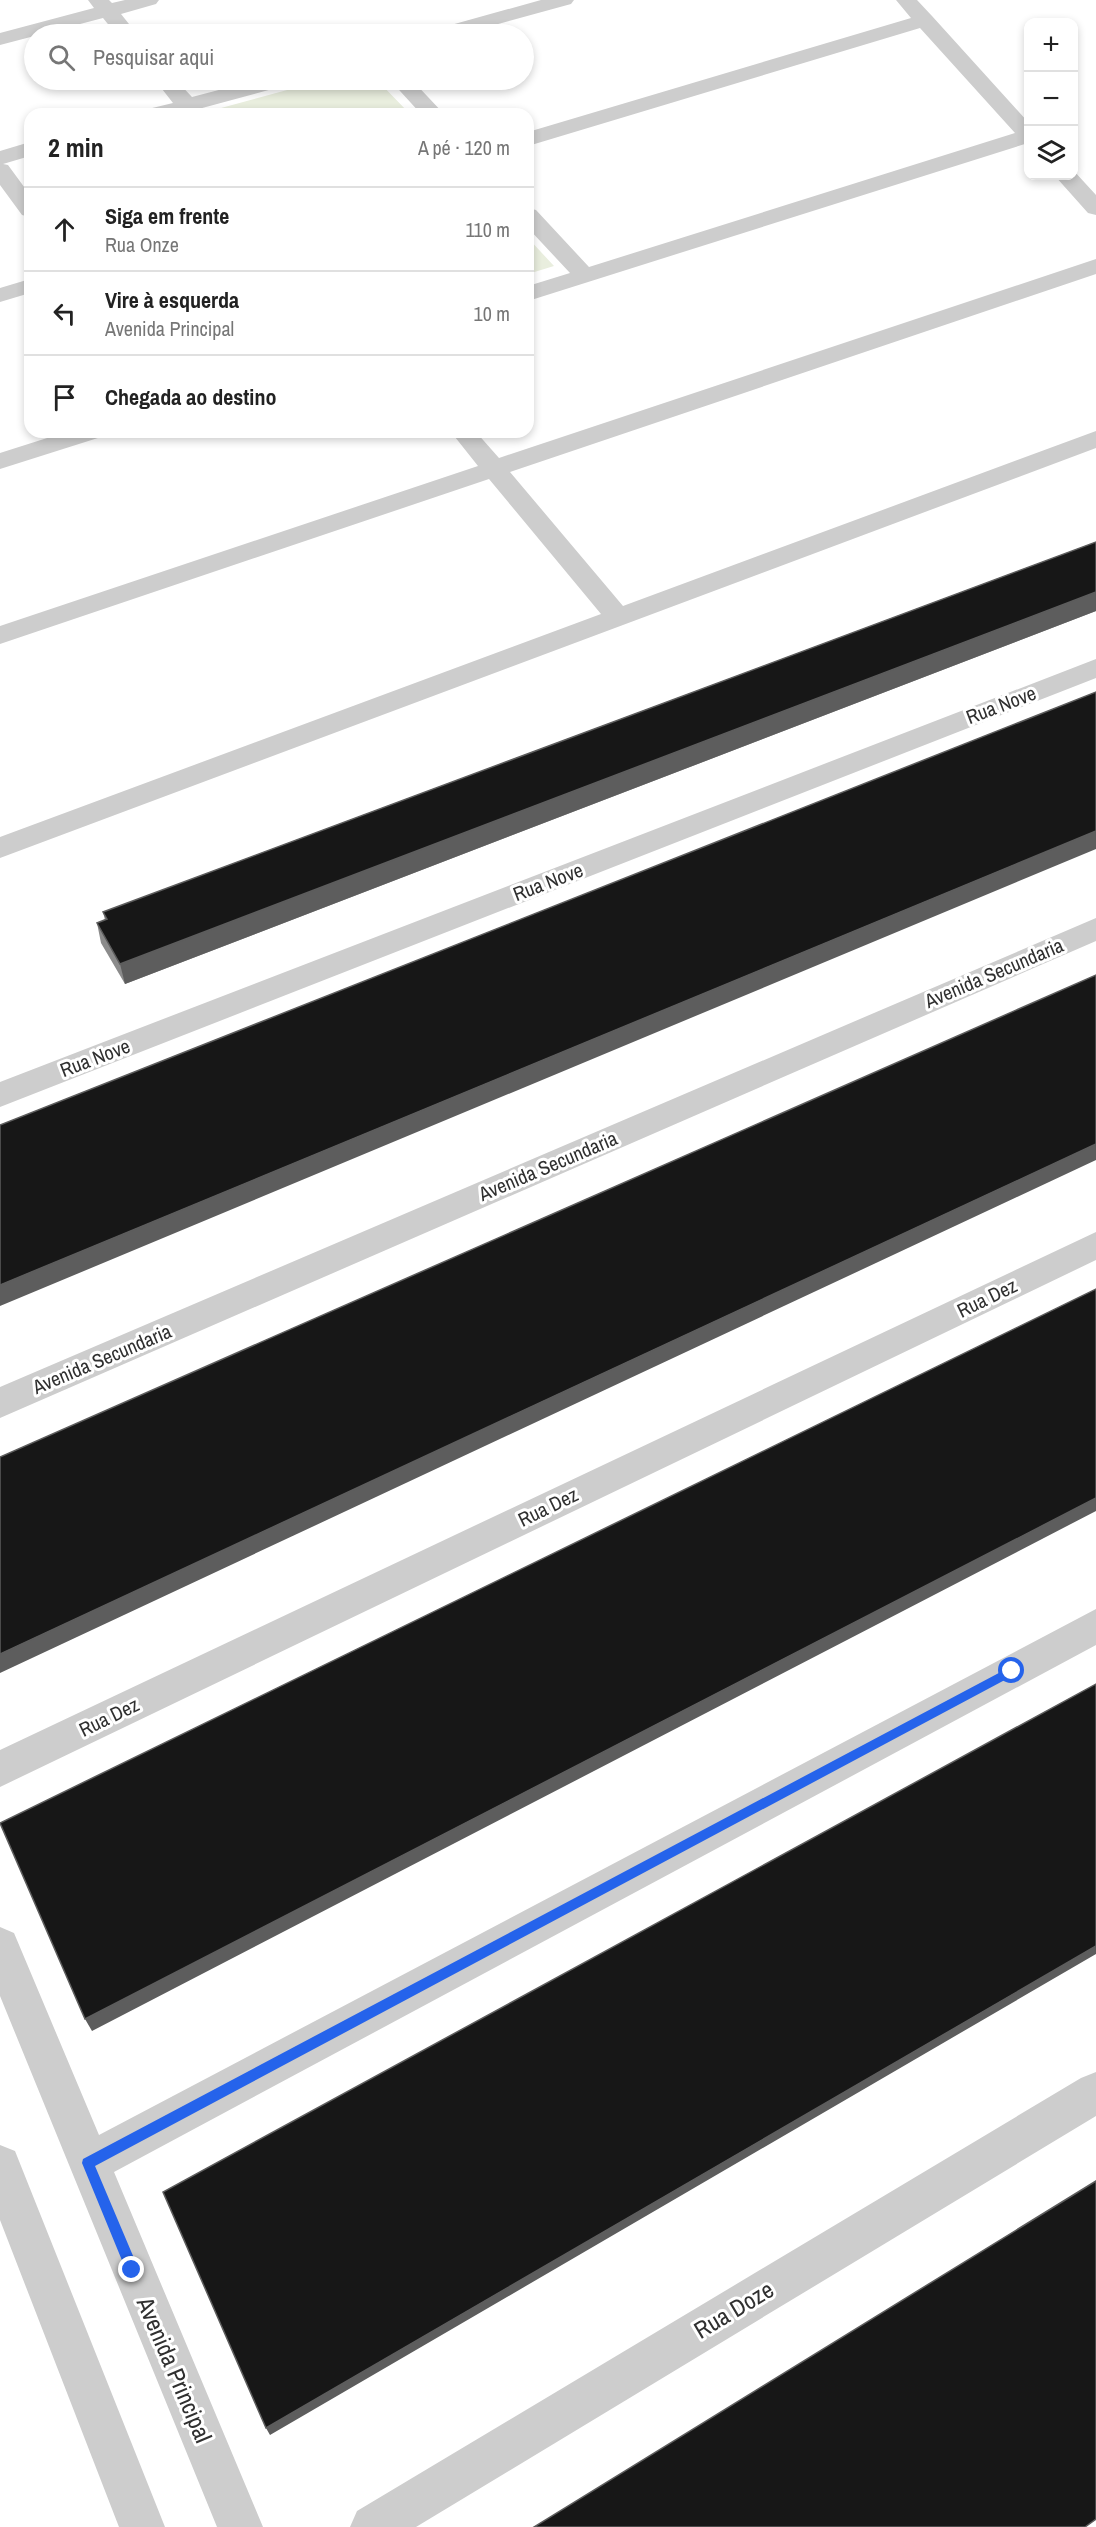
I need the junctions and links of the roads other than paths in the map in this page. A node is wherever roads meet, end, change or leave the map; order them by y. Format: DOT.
graph roads {
  1 [pos="149,0"];
  2 [pos="564,0"];
  3 [pos="906,0"];
  4 [pos="102,6"];
  5 [pos="925,20"];
  6 [pos="46,24"];
  7 [pos="118,24"];
  8 [pos="476,24"];
  9 [pos="24,31"];
  10 [pos="0,39"];
  11 [pos="174,90"];
  12 [pos="242,90"];
  13 [pos="410,90"];
  14 [pos="187,105"];
  15 [pos="177,108"];
  16 [pos="427,108"];
  17 [pos="1024,129"];
  18 [pos="534,137"];
  19 [pos="1024,137"];
  20 [pos="24,151"];
  21 [pos="0,158"];
  22 [pos="0,170"];
  23 [pos="1070,180"];
  24 [pos="24,202"];
  25 [pos="1096,208"];
  26 [pos="534,221"];
  27 [pos="1096,266"];
  28 [pos="585,276"];
  29 [pos="24,287"];
  30 [pos="534,292"];
  31 [pos="0,295"];
  32 [pos="73,438"];
  33 [pos="468,438"];
  34 [pos="1096,439"];
  35 [pos="0,461"];
  36 [pos="494,469"];
  37 [pos="618,617"];
  38 [pos="0,635"];
  39 [pos="1096,668"];
  40 [pos="0,848"];
  41 [pos="1096,929"];
  42 [pos="0,1095"];
  43 [pos="1096,1245"];
  44 [pos="0,1403"];
  45 [pos="1096,1626"];
  46 [pos="0,1769"];
  47 [pos="0,1947"];
  48 [pos="1096,2093"];
  49 [pos="88,2163"];
  50 [pos="0,2166"];
  51 [pos="142,2527"];
  52 [pos="240,2527"];
  53 [pos="373,2527"];
  1 -- 4 [label="street"];
  2 -- 8 [label="street"];
  3 -- 5 [label="street"];
  4 -- 6 [label="street"];
  4 -- 7 [label="street"];
  5 -- 17 [label="street"];
  5 -- 18 [label="street"];
  9 -- 10 [label="street"];
  11 -- 14 [label="street"];
  12 -- 14 [label="street"];
  13 -- 16 [label="street"];
  14 -- 15 [label="street"];
  19 -- 28 [label="street"];
  20 -- 21 [label="street"];
  22 -- 24 [label="street"];
  23 -- 25 [label="street"];
  26 -- 28 [label="street"];
  27 -- 36 [label="street"];
  28 -- 30 [label="street"];
  29 -- 31 [label="street"];
  32 -- 35 [label="street"];
  33 -- 36 [label="street"];
  34 -- 37 [label="street"];
  36 -- 37 [label="street"];
  36 -- 38 [label="street"];
  37 -- 40 [label="street"];
  39 -- 42 [label="street, Rua Nove"];
  41 -- 44 [label="street, Avenida Secundaria"];
  43 -- 46 [label="street, Rua Dez"];
  45 -- 49 [label="street"];
  47 -- 49 [label="street, Avenida Principal"];
  48 -- 53 [label="street, Rua Doze"];
  49 -- 52 [label="street, Avenida Principal"];
  50 -- 51 [label="street"];
}
